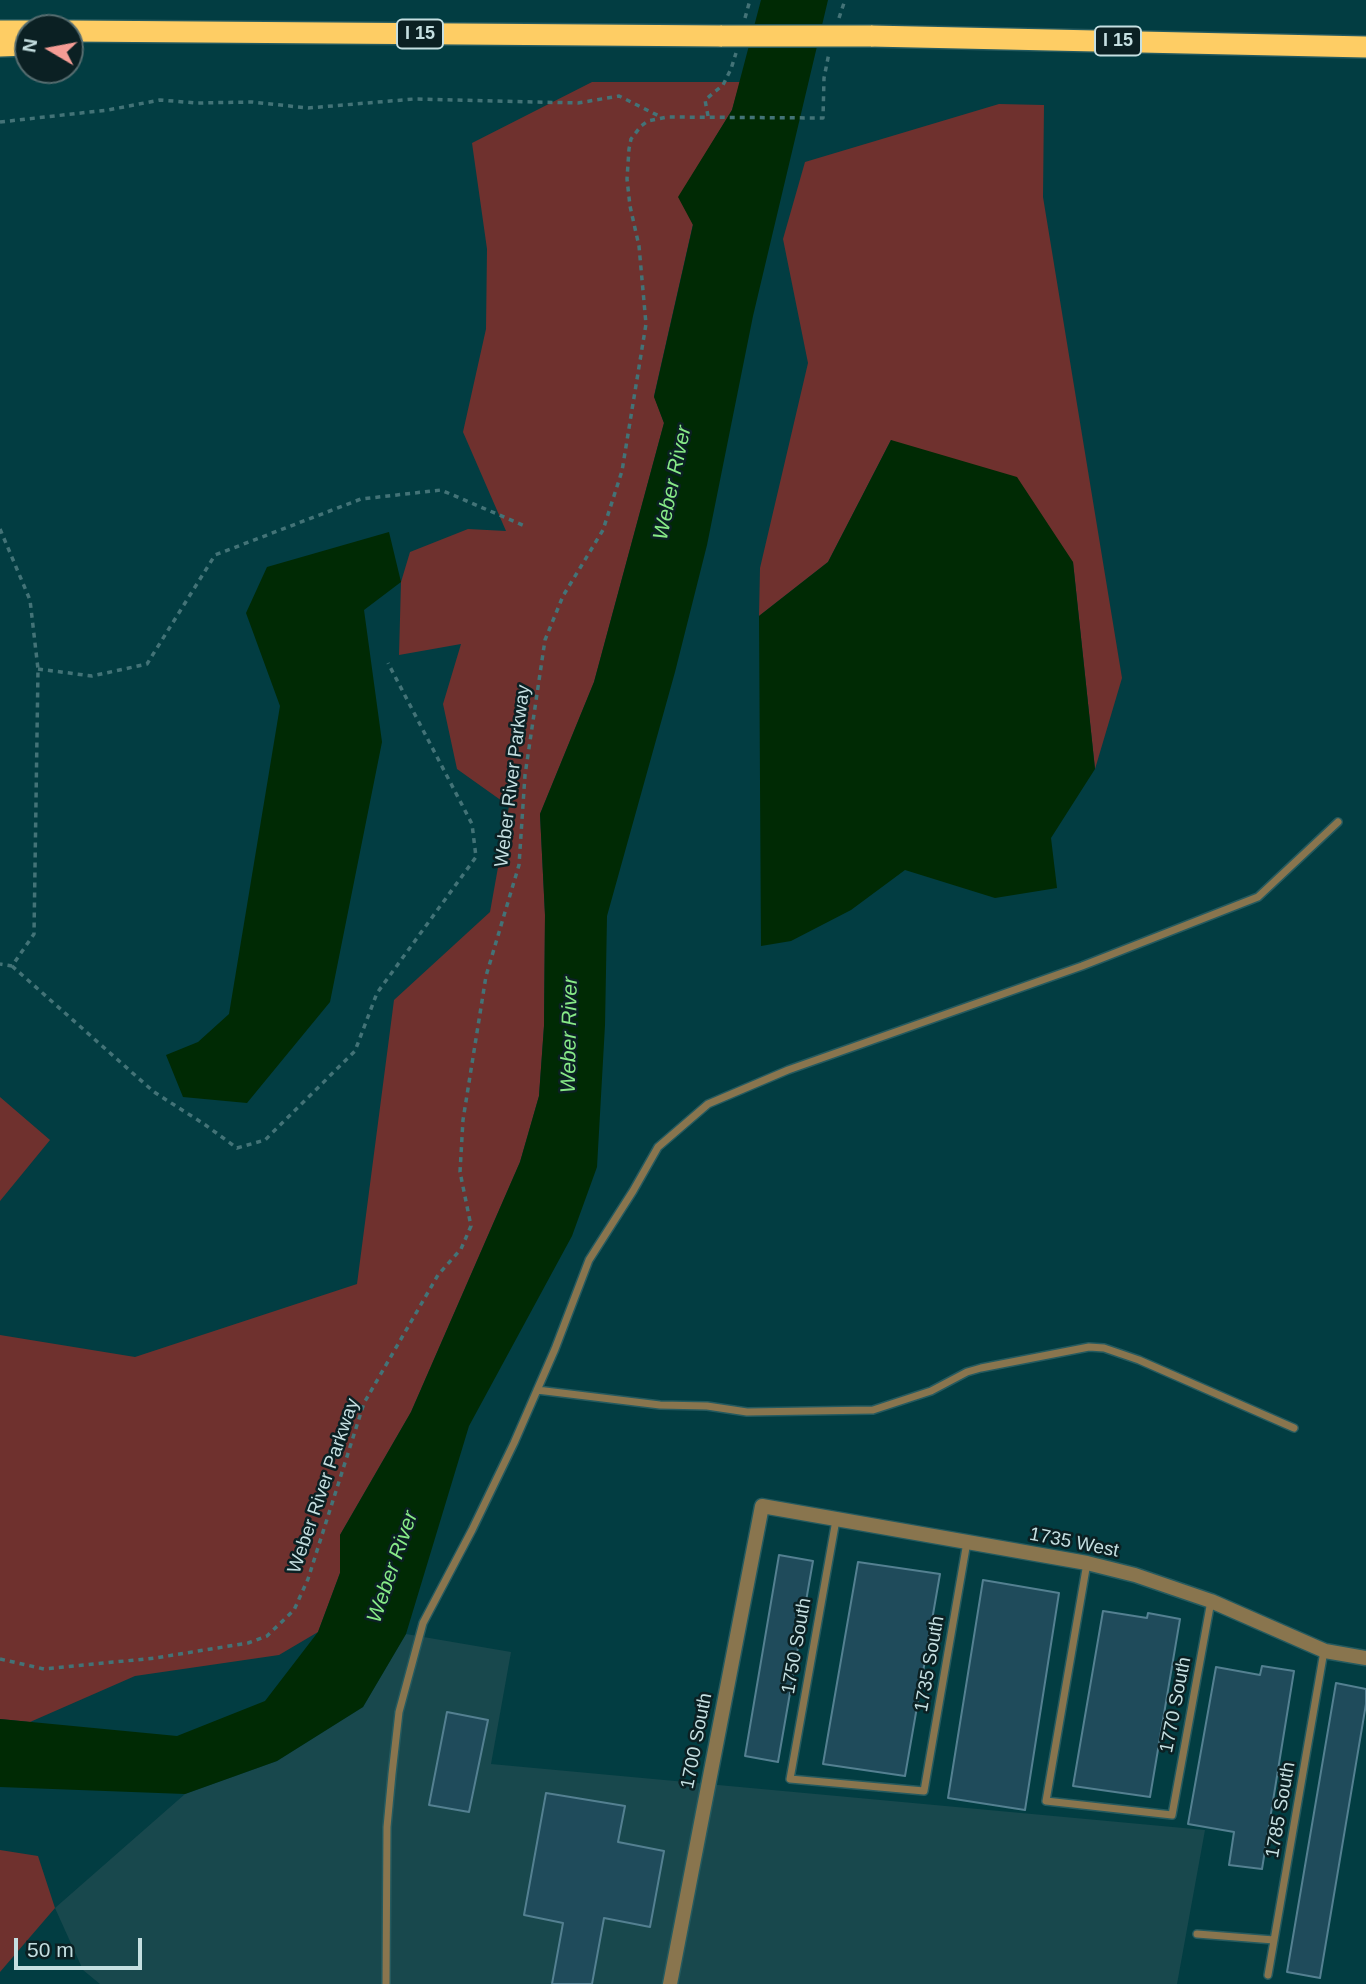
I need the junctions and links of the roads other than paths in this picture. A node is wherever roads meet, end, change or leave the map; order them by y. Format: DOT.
graph roads {
  1 [pos="84,32"];
  2 [pos="119,32"];
  3 [pos="84,37"];
  4 [pos="1366,47"];
  5 [pos="1338,822"];
  6 [pos="537,1390"];
  7 [pos="1294,1427"];
  8 [pos="762,1506"];
  9 [pos="836,1519"];
  10 [pos="967,1542"];
  11 [pos="1087,1563"];
  12 [pos="1211,1601"];
  13 [pos="1325,1651"];
  14 [pos="1366,1658"];
  15 [pos="924,1791"];
  16 [pos="1197,1934"];
  17 [pos="1274,1940"];
  18 [pos="1268,1975"];
  19 [pos="386,1984"];
  20 [pos="670,1984"];
  1 -- 2 [label="highway, I 15"];
  2 -- 3 [label="highway"];
  2 -- 4 [label="highway, I 15, bridge"];
  5 -- 6 [label="lane"];
  6 -- 7 [label="lane"];
  6 -- 19 [label="lane"];
  8 -- 9 [label="street, 1735 West"];
  8 -- 20 [label="street, 1700 South"];
  9 -- 10 [label="street, 1735 West"];
  9 -- 15 [label="lane, 1750 South"];
  10 -- 11 [label="street, 1735 West"];
  10 -- 15 [label="lane, 1735 South"];
  11 -- 12 [label="street, 1735 West"];
  11 -- 12 [label="lane, 1770 South"];
  12 -- 13 [label="street, 1735 West"];
  13 -- 14 [label="street, 1735 West"];
  13 -- 17 [label="lane, 1785 South"];
  16 -- 17 [label="lane"];
  17 -- 18 [label="lane, 1785 South"];
}
